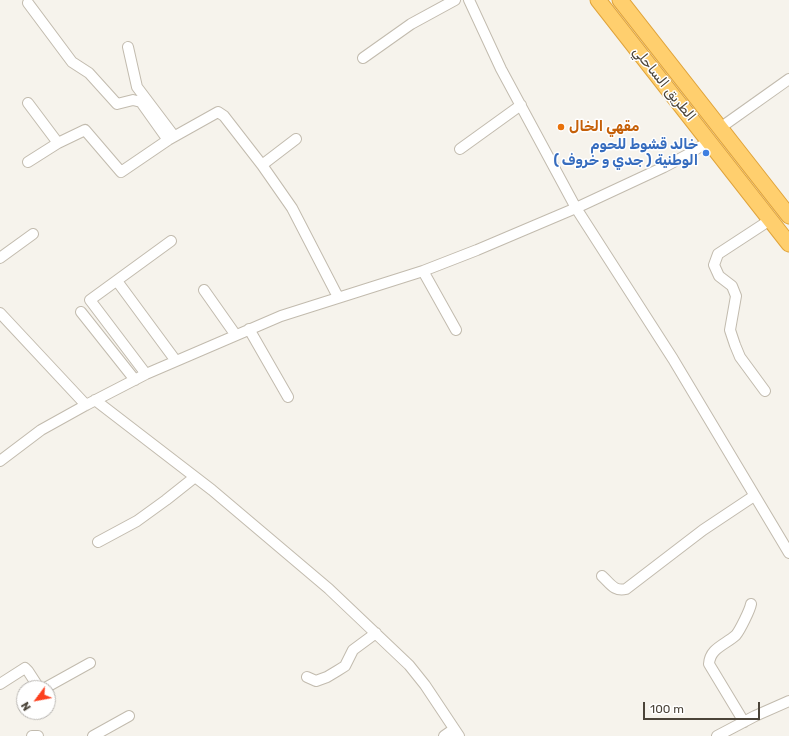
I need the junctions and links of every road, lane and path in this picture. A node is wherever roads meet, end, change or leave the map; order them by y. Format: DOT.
graph roads {
  1 [pos="455,0"];
  2 [pos="469,0"];
  3 [pos="598,0"];
  4 [pos="620,0"];
  5 [pos="28,3"];
  6 [pos="128,47"];
  7 [pos="363,58"];
  8 [pos="789,79"];
  9 [pos="28,103"];
  10 [pos="521,106"];
  11 [pos="720,128"];
  12 [pos="171,138"];
  13 [pos="296,139"];
  14 [pos="709,141"];
  15 [pos="58,143"];
  16 [pos="460,150"];
  17 [pos="28,162"];
  18 [pos="262,165"];
  19 [pos="576,208"];
  20 [pos="789,216"];
  21 [pos="770,220"];
  22 [pos="33,234"];
  23 [pos="171,241"];
  24 [pos="789,244"];
  25 [pos="0,258"];
  26 [pos="423,271"];
  27 [pos="117,281"];
  28 [pos="204,290"];
  29 [pos="338,297"];
  30 [pos="81,312"];
  31 [pos="0,313"];
  32 [pos="249,329"];
  33 [pos="456,330"];
  34 [pos="235,334"];
  35 [pos="176,361"];
  36 [pos="146,374"];
  37 [pos="135,380"];
  38 [pos="765,391"];
  39 [pos="288,397"];
  40 [pos="95,400"];
  41 [pos="86,405"];
  42 [pos="0,460"];
  43 [pos="195,477"];
  44 [pos="754,496"];
  45 [pos="98,542"];
  46 [pos="789,553"];
  47 [pos="602,576"];
  48 [pos="751,604"];
  49 [pos="376,633"];
  50 [pos="90,663"];
  51 [pos="307,677"];
  52 [pos="34,680"];
  53 [pos="56,682"];
  54 [pos="0,684"];
  55 [pos="789,701"];
  56 [pos="129,716"];
  57 [pos="744,722"];
  58 [pos="457,733"];
  59 [pos="32,736"];
  60 [pos="38,736"];
  61 [pos="93,736"];
  62 [pos="444,736"];
  63 [pos="717,736"];
  1 -- 7 [label="street"];
  2 -- 10 [label="street"];
  3 -- 14 [label="highway, الطريق الساحلي"];
  4 -- 11 [label="highway, الطريق الساحلي"];
  5 -- 12 [label="street"];
  6 -- 12 [label="street"];
  8 -- 11 [label="street"];
  9 -- 15 [label="street"];
  10 -- 16 [label="street"];
  10 -- 19 [label="street"];
  11 -- 20 [label="highway, الطريق الساحلي"];
  12 -- 15 [label="street"];
  12 -- 18 [label="street"];
  13 -- 18 [label="street"];
  14 -- 19 [label="street"];
  14 -- 21 [label="highway, الطريق الساحلي"];
  15 -- 17 [label="street"];
  18 -- 29 [label="street"];
  19 -- 26 [label="street"];
  19 -- 44 [label="street"];
  21 -- 24 [label="highway, الطريق الساحلي"];
  21 -- 38 [label="street"];
  22 -- 25 [label="street"];
  23 -- 27 [label="street"];
  26 -- 29 [label="street"];
  26 -- 33 [label="street"];
  27 -- 35 [label="street"];
  27 -- 36 [label="street"];
  28 -- 34 [label="street"];
  29 -- 32 [label="street"];
  30 -- 37 [label="street"];
  31 -- 41 [label="street"];
  32 -- 34 [label="street"];
  32 -- 39 [label="street"];
  34 -- 35 [label="street"];
  35 -- 36 [label="street"];
  36 -- 37 [label="street"];
  37 -- 40 [label="street"];
  40 -- 41 [label="street"];
  40 -- 43 [label="street"];
  41 -- 42 [label="street"];
  43 -- 45 [label="street"];
  43 -- 49 [label="street"];
  44 -- 46 [label="street"];
  44 -- 47 [label="street"];
  48 -- 57 [label="street"];
  49 -- 51 [label="street"];
  49 -- 58 [label="street"];
  50 -- 53 [label="street"];
  52 -- 54 [label="street"];
  55 -- 57 [label="street"];
  56 -- 61 [label="street"];
  57 -- 63 [label="street"];
  58 -- 62 [label="street"];
  59 -- 60 [label="street"];
}
